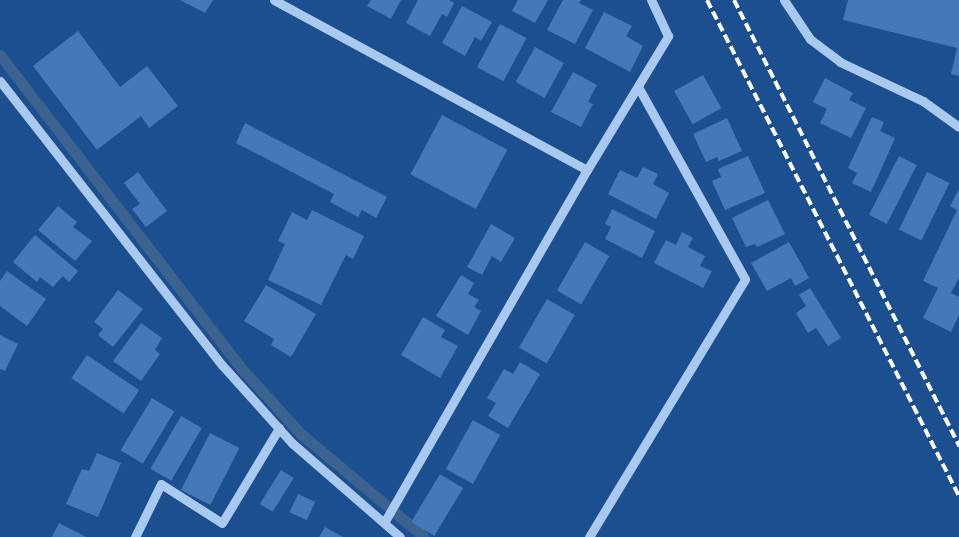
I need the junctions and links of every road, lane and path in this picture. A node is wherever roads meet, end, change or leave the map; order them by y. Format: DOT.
graph roads {
  1 [pos="274,0"];
  2 [pos="651,0"];
  3 [pos="784,0"];
  4 [pos="0,81"];
  5 [pos="638,87"];
  6 [pos="959,127"];
  7 [pos="587,170"];
  8 [pos="278,428"];
  9 [pos="389,514"];
  10 [pos="135,537"];
  11 [pos="400,537"];
  12 [pos="589,537"];
  1 -- 7 [label="street"];
  2 -- 5 [label="street"];
  3 -- 6 [label="street"];
  4 -- 8 [label="street"];
  5 -- 7 [label="street"];
  5 -- 12 [label="street"];
  7 -- 9 [label="street"];
  8 -- 9 [label="street"];
  8 -- 10 [label="street"];
  9 -- 11 [label="street"];
}
